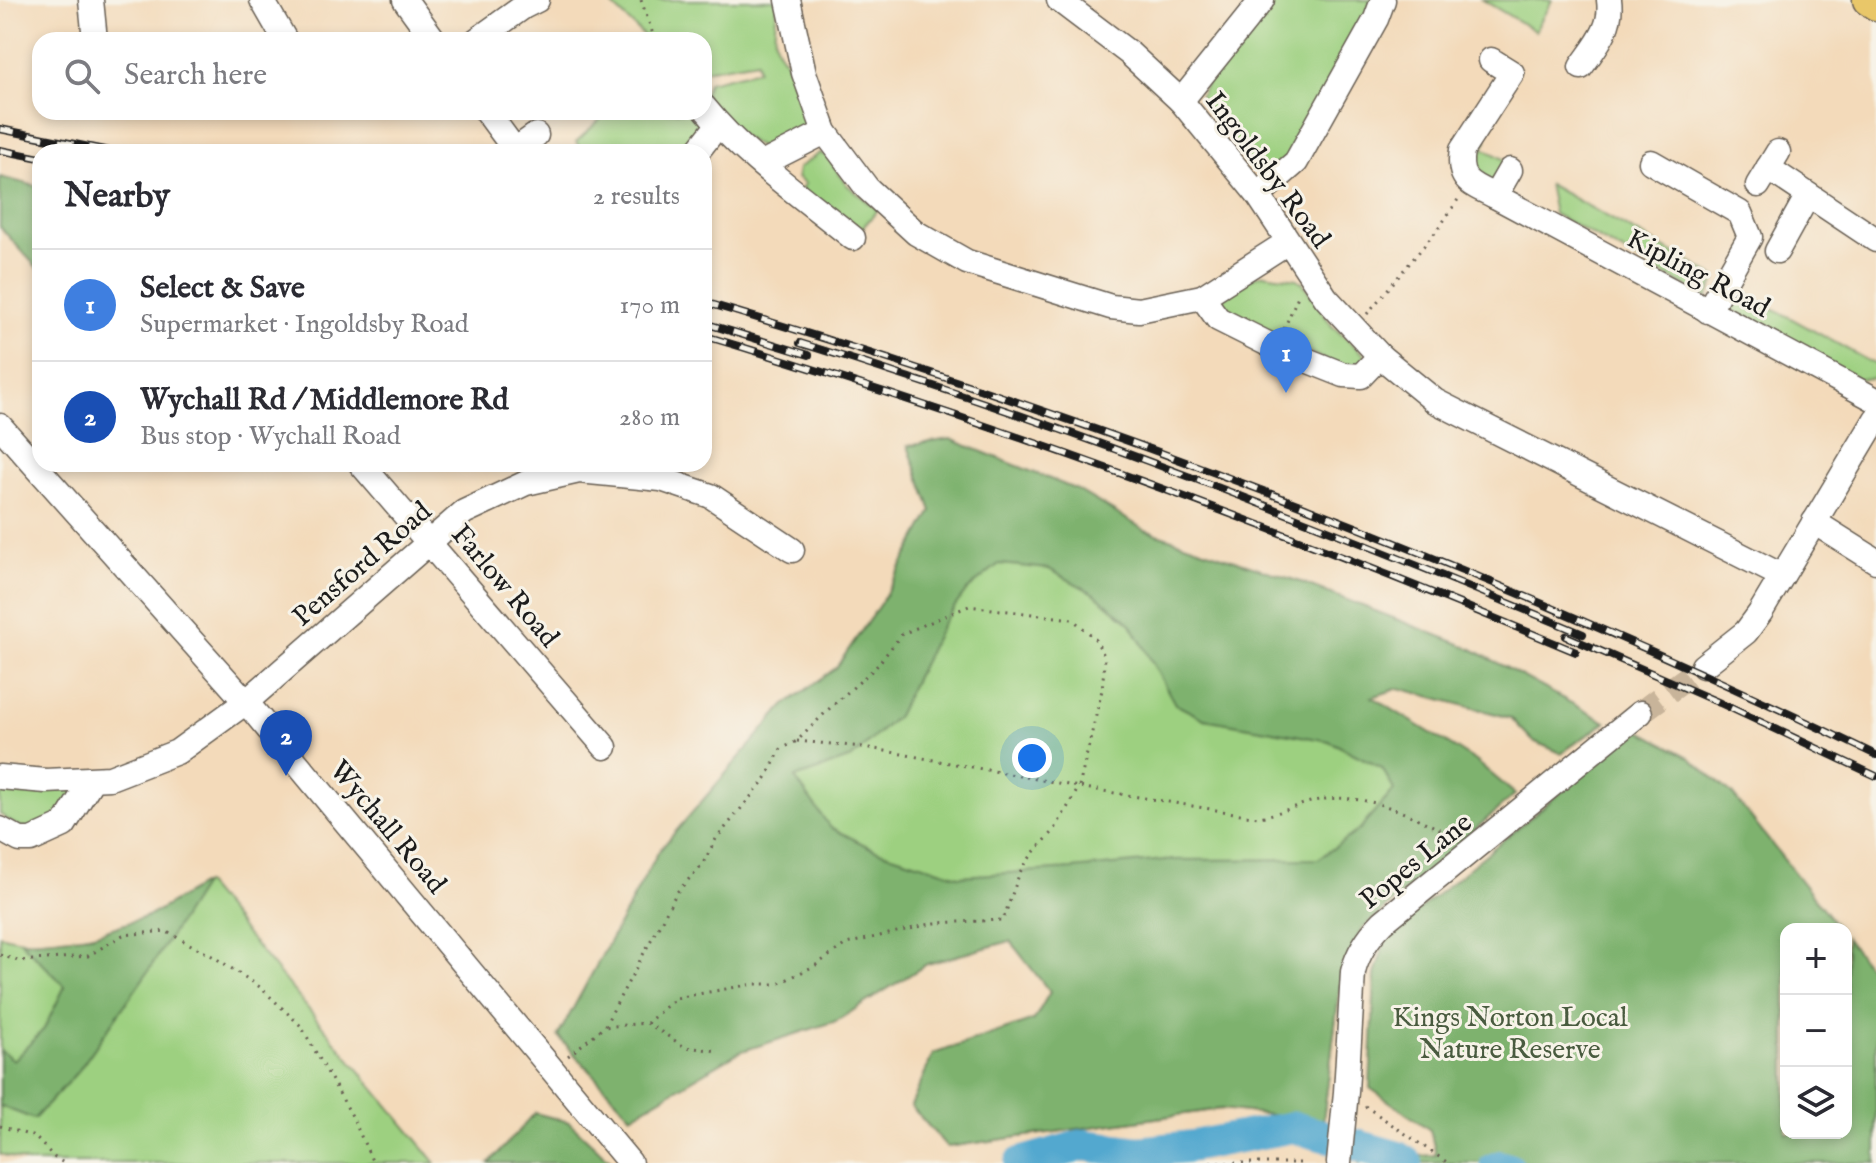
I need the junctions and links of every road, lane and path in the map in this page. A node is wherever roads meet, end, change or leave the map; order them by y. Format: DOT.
graph roads {
  1 [pos="91,0"];
  2 [pos="262,0"];
  3 [pos="405,0"];
  4 [pos="537,0"];
  5 [pos="641,0"];
  6 [pos="788,0"];
  7 [pos="1059,0"];
  8 [pos="1262,0"];
  9 [pos="1383,0"];
  10 [pos="1609,0"];
  11 [pos="1868,0"];
  12 [pos="1876,5"];
  13 [pos="94,32"];
  14 [pos="280,32"];
  15 [pos="428,32"];
  16 [pos="488,32"];
  17 [pos="652,32"];
  18 [pos="1491,60"];
  19 [pos="1581,67"];
  20 [pos="1181,101"];
  21 [pos="712,117"];
  22 [pos="493,120"];
  23 [pos="709,120"];
  24 [pos="825,132"];
  25 [pos="511,144"];
  26 [pos="700,144"];
  27 [pos="1651,162"];
  28 [pos="762,164"];
  29 [pos="1768,168"];
  30 [pos="1510,170"];
  31 [pos="1469,183"];
  32 [pos="1258,195"];
  33 [pos="1808,195"];
  34 [pos="1495,196"];
  35 [pos="853,238"];
  36 [pos="1876,240"];
  37 [pos="1288,242"];
  38 [pos="1777,251"];
  39 [pos="1308,272"];
  40 [pos="1202,297"];
  41 [pos="1708,311"];
  42 [pos="1354,330"];
  43 [pos="1276,348"];
  44 [pos="1380,356"];
  45 [pos="1876,400"];
  46 [pos="1876,419"];
  47 [pos="0,426"];
  48 [pos="32,462"];
  49 [pos="41,472"];
  50 [pos="368,472"];
  51 [pos="550,472"];
  52 [pos="589,472"];
  53 [pos="520,473"];
  54 [pos="1814,522"];
  55 [pos="431,543"];
  56 [pos="792,549"];
  57 [pos="1876,561"];
  58 [pos="1782,576"];
  59 [pos="1703,666"];
  60 [pos="246,702"];
  61 [pos="1640,713"];
  62 [pos="797,741"];
  63 [pos="605,747"];
  64 [pos="0,777"];
  65 [pos="92,780"];
  66 [pos="1079,787"];
  67 [pos="0,829"];
  68 [pos="1478,847"];
  69 [pos="0,955"];
  70 [pos="647,1023"];
  71 [pos="604,1027"];
  72 [pos="718,1051"];
  73 [pos="553,1068"];
  74 [pos="1345,1099"];
  75 [pos="0,1126"];
  76 [pos="1339,1162"];
  77 [pos="64,1163"];
  78 [pos="373,1163"];
  79 [pos="630,1163"];
  80 [pos="1210,1163"];
  81 [pos="1300,1163"];
  82 [pos="1448,1163"];
  1 -- 13 [label="street"];
  2 -- 14 [label="street"];
  3 -- 15 [label="street"];
  4 -- 16 [label="street"];
  5 -- 17 [label="path"];
  6 -- 24 [label="street"];
  7 -- 20 [label="street, Ingoldsby Road"];
  8 -- 20 [label="street"];
  9 -- 32 [label="street"];
  10 -- 19 [label="street"];
  11 -- 12 [label="main road"];
  18 -- 31 [label="street"];
  20 -- 32 [label="street, Ingoldsby Road"];
  21 -- 28 [label="street"];
  22 -- 25 [label="street"];
  23 -- 26 [label="street"];
  24 -- 28 [label="street"];
  24 -- 40 [label="street"];
  27 -- 41 [label="street"];
  28 -- 35 [label="street"];
  29 -- 33 [label="street"];
  30 -- 34 [label="street"];
  31 -- 34 [label="street, Kipling Road"];
  31 -- 42 [label="path"];
  32 -- 37 [label="street, Ingoldsby Road"];
  33 -- 36 [label="street"];
  33 -- 38 [label="street"];
  34 -- 41 [label="street, Kipling Road"];
  37 -- 39 [label="street, Ingoldsby Road"];
  37 -- 40 [label="street"];
  39 -- 42 [label="street, Ingoldsby Road"];
  39 -- 43 [label="path"];
  40 -- 43 [label="street"];
  41 -- 45 [label="street, Kipling Road"];
  42 -- 44 [label="street, Ingoldsby Road"];
  43 -- 44 [label="street"];
  44 -- 58 [label="street, Ingoldsby Road"];
  46 -- 54 [label="street"];
  47 -- 48 [label="street, Wychall Road"];
  49 -- 60 [label="street, Wychall Road"];
  50 -- 55 [label="street, Farlow Road"];
  51 -- 53 [label="street, Pensford Road"];
  52 -- 56 [label="street, Pensford Road"];
  53 -- 55 [label="street, Pensford Road"];
  54 -- 57 [label="street"];
  54 -- 58 [label="street"];
  55 -- 60 [label="street, Pensford Road"];
  55 -- 63 [label="street, Farlow Road"];
  58 -- 59 [label="street"];
  60 -- 65 [label="street, Pensford Road"];
  60 -- 73 [label="street, Wychall Road"];
  61 -- 68 [label="street, Popes Lane"];
  62 -- 66 [label="path"];
  62 -- 66 [label="path"];
  62 -- 71 [label="path"];
  64 -- 65 [label="street, Pensford Road"];
  65 -- 67 [label="street"];
  66 -- 68 [label="path"];
  66 -- 70 [label="path"];
  68 -- 74 [label="street, Popes Lane"];
  69 -- 78 [label="path"];
  70 -- 71 [label="path"];
  70 -- 72 [label="path"];
  71 -- 73 [label="path"];
  73 -- 79 [label="street, Wychall Road"];
  74 -- 76 [label="street, Popes Lane"];
  74 -- 82 [label="path"];
  75 -- 77 [label="path"];
  80 -- 81 [label="path"];
}
